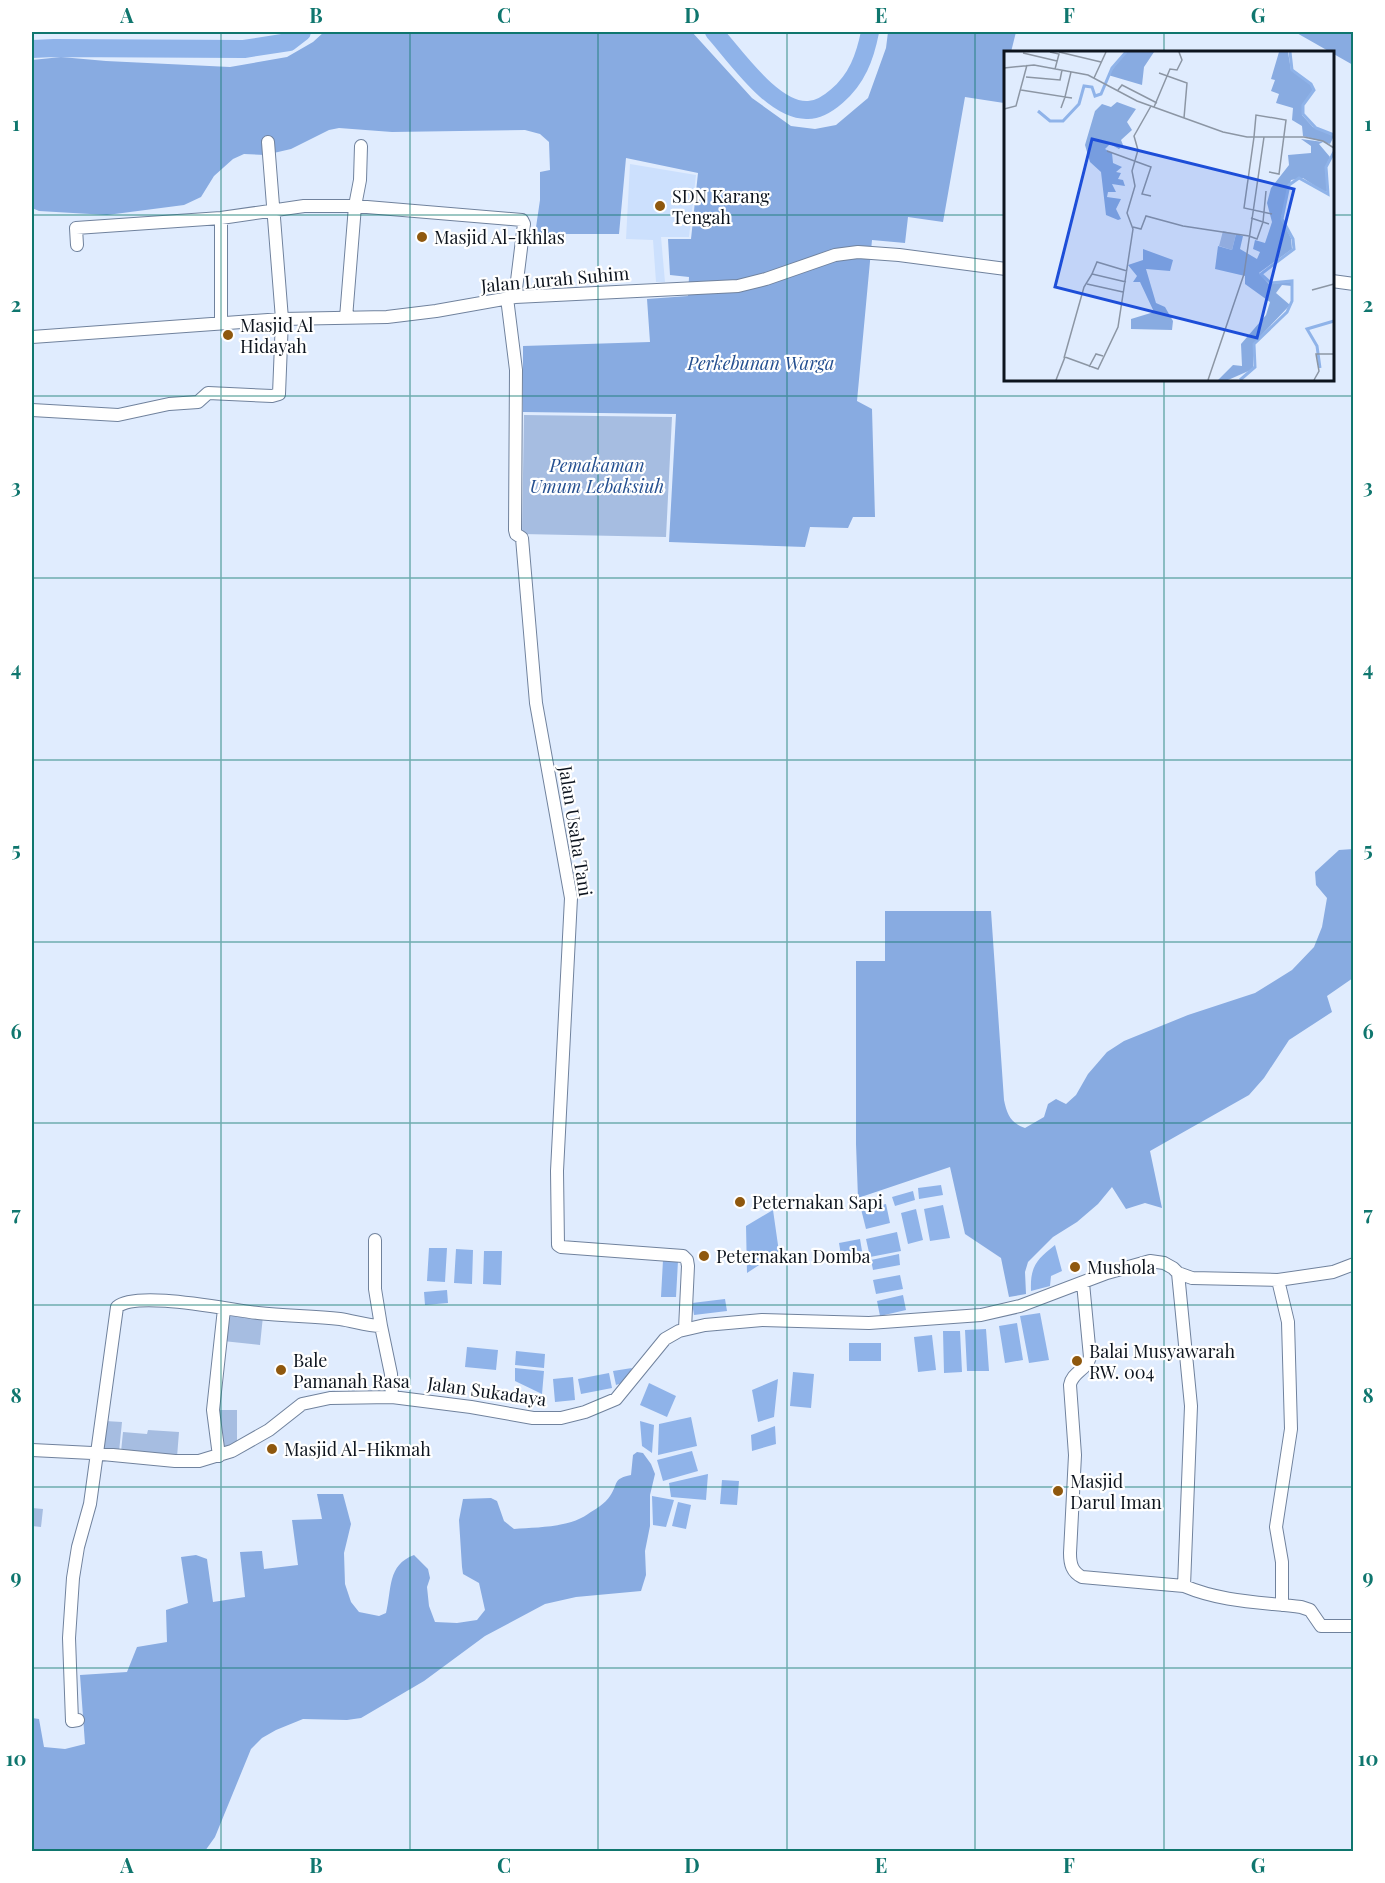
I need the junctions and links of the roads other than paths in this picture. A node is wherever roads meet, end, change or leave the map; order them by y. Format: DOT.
graph roads {
  1 [pos="268,142"];
  2 [pos="361,146"];
  3 [pos="355,206"];
  4 [pos="274,210"];
  5 [pos="221,218"];
  6 [pos="77,245"];
  7 [pos="1004,269"];
  8 [pos="1334,281"];
  9 [pos="1353,284"];
  10 [pos="511,297"];
  11 [pos="346,318"];
  12 [pos="282,319"];
  13 [pos="221,323"];
  14 [pos="32,338"];
  15 [pos="32,410"];
  16 [pos="375,1240"];
  17 [pos="1353,1264"];
  18 [pos="1178,1273"];
  19 [pos="1278,1280"];
  20 [pos="1083,1283"];
  21 [pos="224,1309"];
  22 [pos="381,1326"];
  23 [pos="685,1329"];
  24 [pos="392,1397"];
  25 [pos="32,1450"];
  26 [pos="98,1453"];
  27 [pos="219,1456"];
  28 [pos="1184,1586"];
  29 [pos="1282,1605"];
  30 [pos="1353,1626"];
  31 [pos="78,1720"];
  1 -- 4 [label="street"];
  2 -- 3 [label="street"];
  3 -- 4 [label="street"];
  3 -- 10 [label="street, Jalan Usaha Tani"];
  3 -- 11 [label="street"];
  4 -- 5 [label="street"];
  4 -- 12 [label="street"];
  5 -- 6 [label="street"];
  5 -- 13 [label="street"];
  7 -- 10 [label="street, Jalan Lurah Suhim"];
  8 -- 9 [label="street"];
  10 -- 11 [label="street, Jalan Lurah Suhim"];
  10 -- 23 [label="street, Jalan Usaha Tani"];
  11 -- 12 [label="street, Jalan Lurah Suhim"];
  12 -- 13 [label="street, Jalan Lurah Suhim"];
  12 -- 15 [label="street"];
  13 -- 14 [label="street, Jalan Lurah Suhim"];
  16 -- 22 [label="street"];
  17 -- 19 [label="street, Jalan Sukadaya"];
  18 -- 19 [label="street, Jalan Sukadaya"];
  18 -- 20 [label="street, Jalan Sukadaya"];
  18 -- 28 [label="street"];
  19 -- 29 [label="street"];
  20 -- 23 [label="street, Jalan Sukadaya"];
  20 -- 28 [label="street"];
  21 -- 22 [label="street"];
  21 -- 26 [label="street"];
  21 -- 27 [label="street"];
  22 -- 24 [label="street"];
  23 -- 24 [label="street, Jalan Sukadaya"];
  24 -- 27 [label="street, Jalan Sukadaya"];
  25 -- 26 [label="street, Jalan Sukadaya"];
  26 -- 27 [label="street, Jalan Sukadaya"];
  26 -- 31 [label="street"];
  28 -- 29 [label="street"];
  29 -- 30 [label="street"];
}
